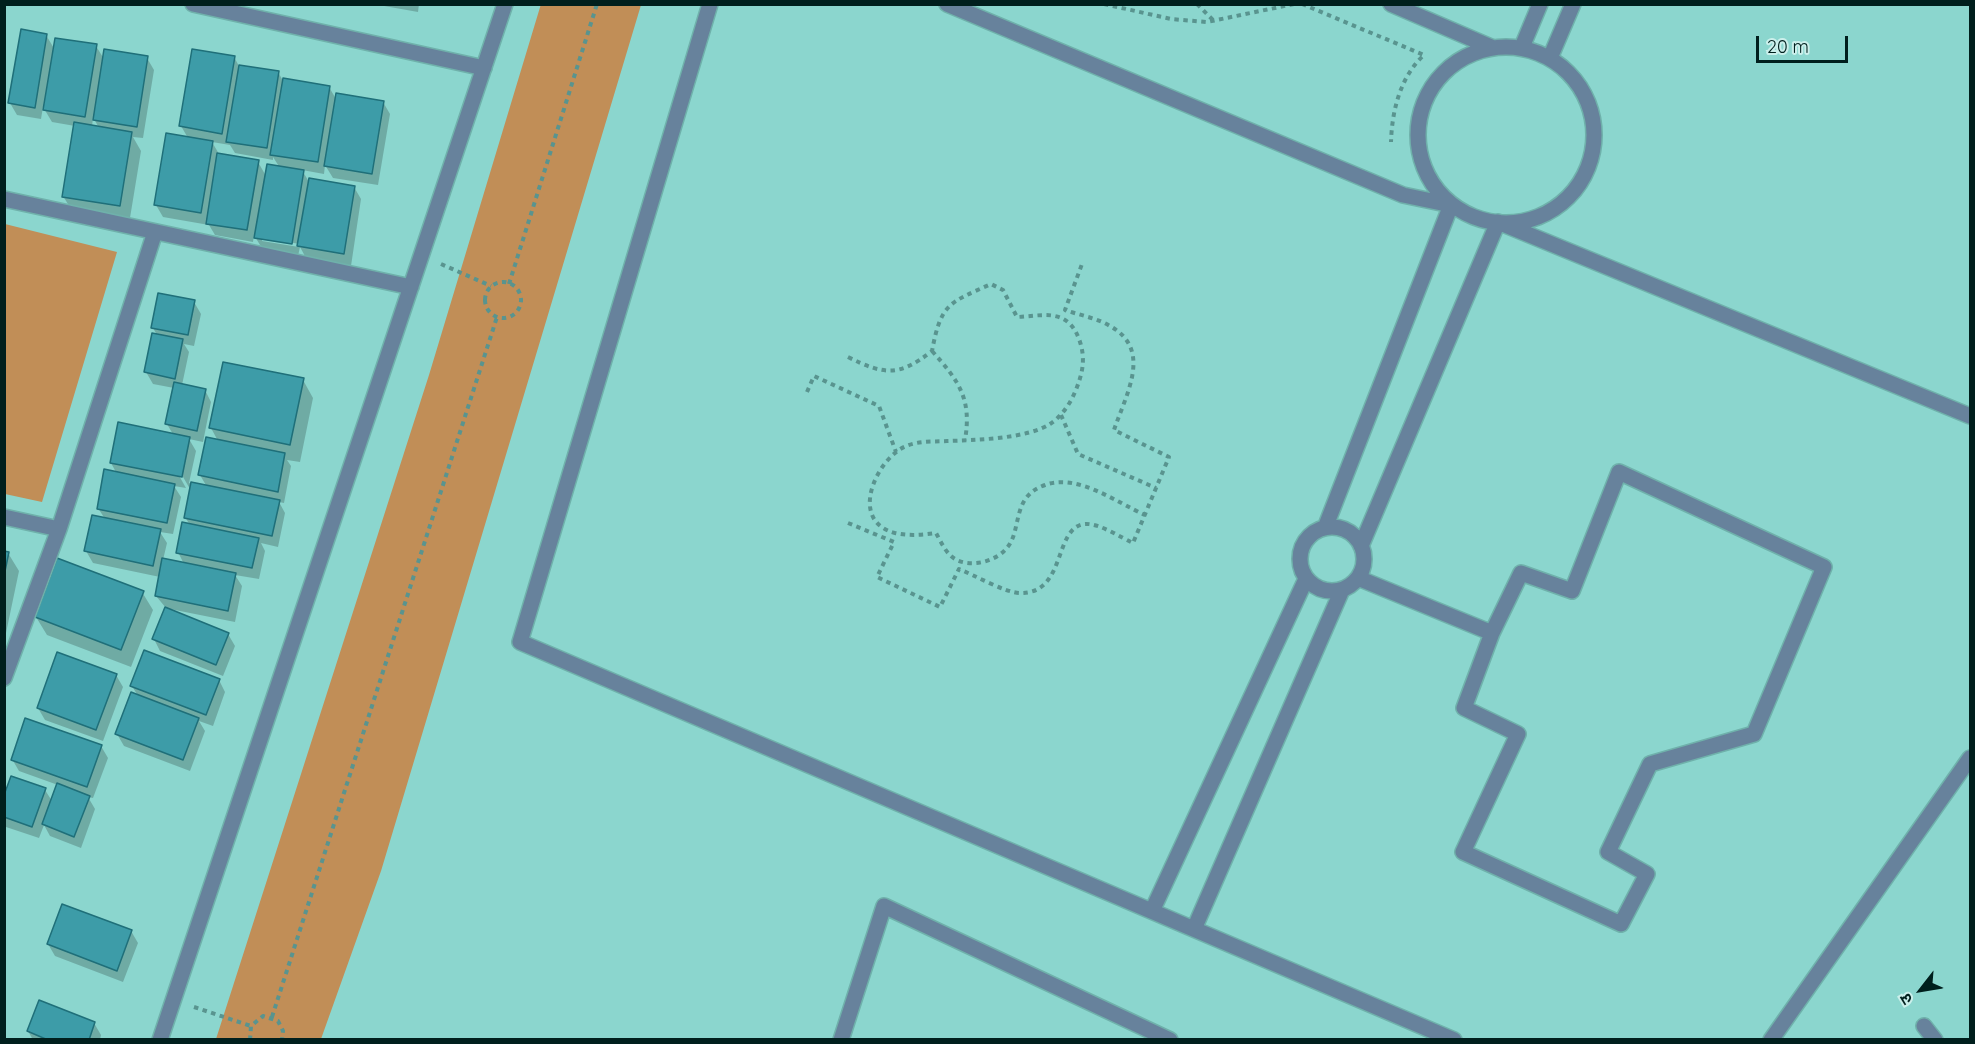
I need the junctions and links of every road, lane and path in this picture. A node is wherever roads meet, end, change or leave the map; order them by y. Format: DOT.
graph roads {
  1 [pos="193,4"];
  2 [pos="505,4"];
  3 [pos="597,4"];
  4 [pos="710,4"];
  5 [pos="947,4"];
  6 [pos="1104,4"];
  7 [pos="1197,4"];
  8 [pos="1294,4"];
  9 [pos="1302,4"];
  10 [pos="1391,4"];
  11 [pos="1540,4"];
  12 [pos="1573,4"];
  13 [pos="1213,20"];
  14 [pos="1491,47"];
  15 [pos="1522,47"];
  16 [pos="1550,58"];
  17 [pos="484,68"];
  18 [pos="1391,142"];
  19 [pos="4,199"];
  20 [pos="1451,205"];
  21 [pos="1498,222"];
  22 [pos="155,232"];
  23 [pos="421,255"];
  24 [pos="1082,264"];
  25 [pos="509,284"];
  26 [pos="411,287"];
  27 [pos="492,287"];
  28 [pos="497,317"];
  29 [pos="932,351"];
  30 [pos="848,357"];
  31 [pos="807,392"];
  32 [pos="1061,415"];
  33 [pos="1971,416"];
  34 [pos="965,440"];
  35 [pos="896,452"];
  36 [pos="1156,488"];
  37 [pos="1145,514"];
  38 [pos="4,517"];
  39 [pos="848,523"];
  40 [pos="1325,528"];
  41 [pos="59,529"];
  42 [pos="1361,546"];
  43 [pos="1358,578"];
  44 [pos="1306,579"];
  45 [pos="1342,590"];
  46 [pos="1492,633"];
  47 [pos="4,678"];
  48 [pos="1971,758"];
  49 [pos="1152,911"];
  50 [pos="1194,929"];
  51 [pos="173,1000"];
  52 [pos="272,1017"];
  53 [pos="251,1026"];
  54 [pos="1924,1026"];
  55 [pos="160,1040"];
  56 [pos="250,1040"];
  57 [pos="282,1040"];
  58 [pos="841,1040"];
  59 [pos="1170,1040"];
  60 [pos="1454,1040"];
  61 [pos="1772,1040"];
  62 [pos="1935,1040"];
  1 -- 17 [label="street"];
  2 -- 17 [label="street"];
  3 -- 25 [label="path"];
  4 -- 49 [label="street"];
  5 -- 20 [label="street"];
  6 -- 13 [label="path"];
  7 -- 13 [label="path"];
  8 -- 13 [label="path"];
  9 -- 18 [label="path"];
  10 -- 14 [label="street"];
  11 -- 15 [label="street"];
  12 -- 16 [label="street"];
  14 -- 15 [label="street"];
  14 -- 20 [label="street"];
  15 -- 16 [label="street"];
  16 -- 21 [label="street"];
  17 -- 23 [label="street"];
  19 -- 22 [label="street"];
  20 -- 21 [label="street"];
  20 -- 40 [label="street"];
  21 -- 33 [label="street"];
  21 -- 42 [label="street"];
  22 -- 26 [label="street"];
  22 -- 41 [label="street"];
  23 -- 26 [label="street"];
  23 -- 27 [label="path"];
  24 -- 36 [label="path"];
  25 -- 27 [label="path"];
  25 -- 28 [label="path"];
  26 -- 51 [label="street"];
  27 -- 28 [label="path"];
  28 -- 52 [label="path"];
  29 -- 30 [label="path"];
  29 -- 32 [label="path"];
  29 -- 34 [label="path"];
  31 -- 35 [label="path"];
  32 -- 34 [label="path"];
  32 -- 36 [label="path"];
  34 -- 35 [label="path"];
  35 -- 37 [label="path"];
  36 -- 37 [label="path"];
  37 -- 39 [label="path"];
  38 -- 41 [label="street"];
  40 -- 42 [label="street"];
  40 -- 44 [label="street"];
  41 -- 47 [label="street"];
  42 -- 43 [label="street"];
  43 -- 45 [label="street"];
  43 -- 46 [label="street"];
  44 -- 45 [label="street"];
  44 -- 49 [label="street"];
  45 -- 50 [label="street"];
  46 -- 46 [label="street"];
  48 -- 61 [label="street"];
  49 -- 50 [label="street"];
  50 -- 60 [label="street"];
  51 -- 53 [label="path"];
  51 -- 55 [label="street"];
  52 -- 53 [label="path"];
  52 -- 57 [label="path"];
  53 -- 56 [label="path"];
  54 -- 62 [label="street"];
  58 -- 59 [label="street"];
}
